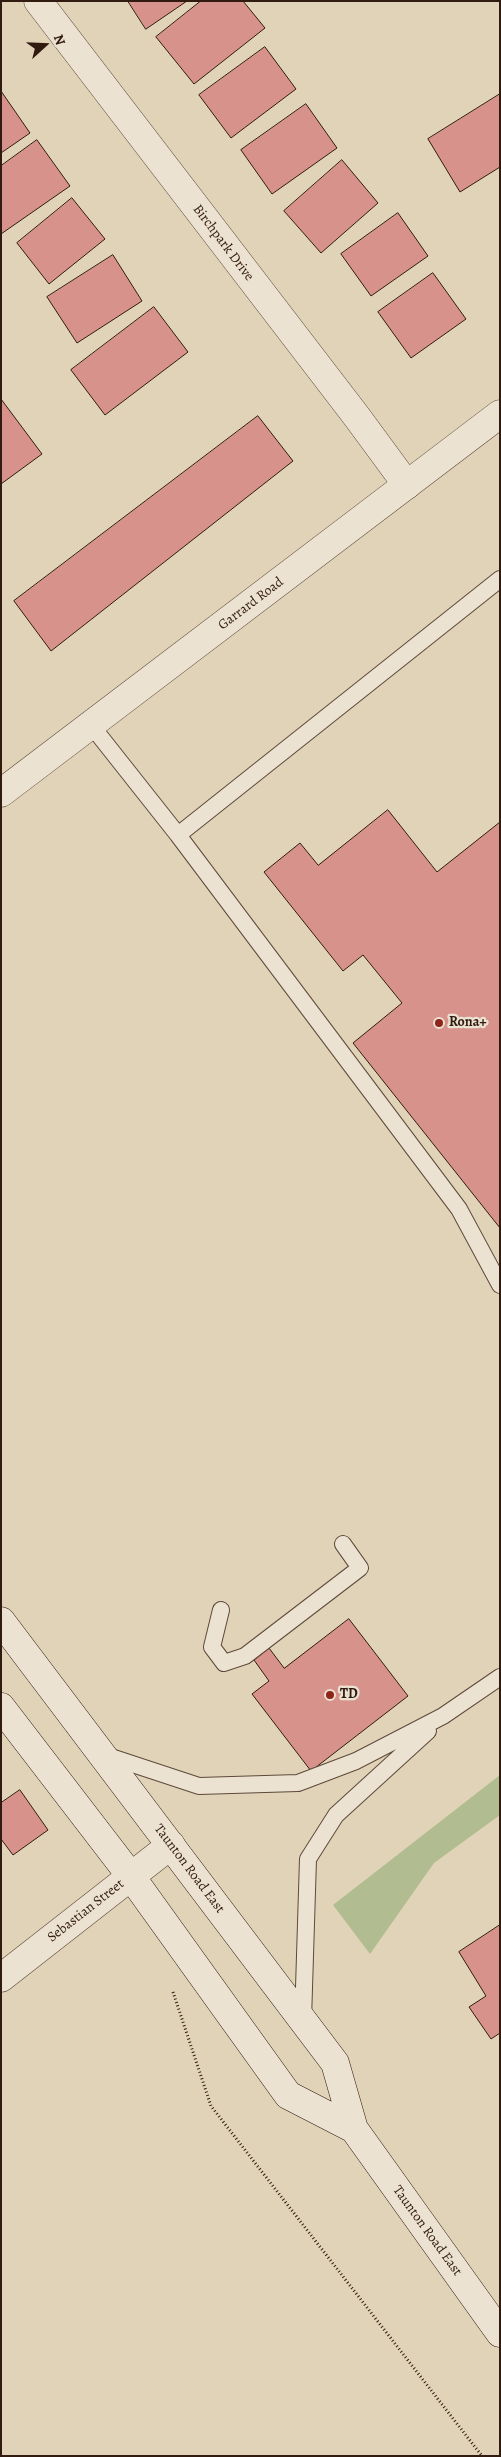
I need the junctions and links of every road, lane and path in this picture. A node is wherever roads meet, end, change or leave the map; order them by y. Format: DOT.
graph roads {
  1 [pos="38,1"];
  2 [pos="500,414"];
  3 [pos="407,485"];
  4 [pos="500,579"];
  5 [pos="91,725"];
  6 [pos="4,785"];
  7 [pos="178,835"];
  8 [pos="500,1285"];
  9 [pos="342,1544"];
  10 [pos="222,1610"];
  11 [pos="1,1621"];
  12 [pos="500,1677"];
  13 [pos="1,1707"];
  14 [pos="443,1716"];
  15 [pos="100,1754"];
  16 [pos="172,1845"];
  17 [pos="130,1875"];
  18 [pos="1,1978"];
  19 [pos="172,1990"];
  20 [pos="303,2020"];
  21 [pos="354,2130"];
  22 [pos="500,2333"];
  23 [pos="482,2456"];
  1 -- 3 [label="street, Birchpark Drive"];
  2 -- 3 [label="street, Garrard Road"];
  3 -- 5 [label="street, Garrard Road"];
  4 -- 7 [label="lane"];
  5 -- 6 [label="street, Garrard Road"];
  5 -- 7 [label="lane"];
  7 -- 8 [label="lane"];
  9 -- 10 [label="lane"];
  11 -- 15 [label="street, Taunton Road East"];
  12 -- 14 [label="lane"];
  13 -- 17 [label="street, Taunton Road East"];
  14 -- 15 [label="lane"];
  14 -- 20 [label="lane"];
  15 -- 16 [label="street, Taunton Road East"];
  16 -- 17 [label="street, Sebastian Street"];
  16 -- 20 [label="street, Taunton Road East"];
  17 -- 18 [label="street, Sebastian Street"];
  17 -- 21 [label="street, Taunton Road East"];
  19 -- 23 [label="path"];
  20 -- 21 [label="street, Taunton Road East"];
  21 -- 22 [label="street, Taunton Road East"];
}
